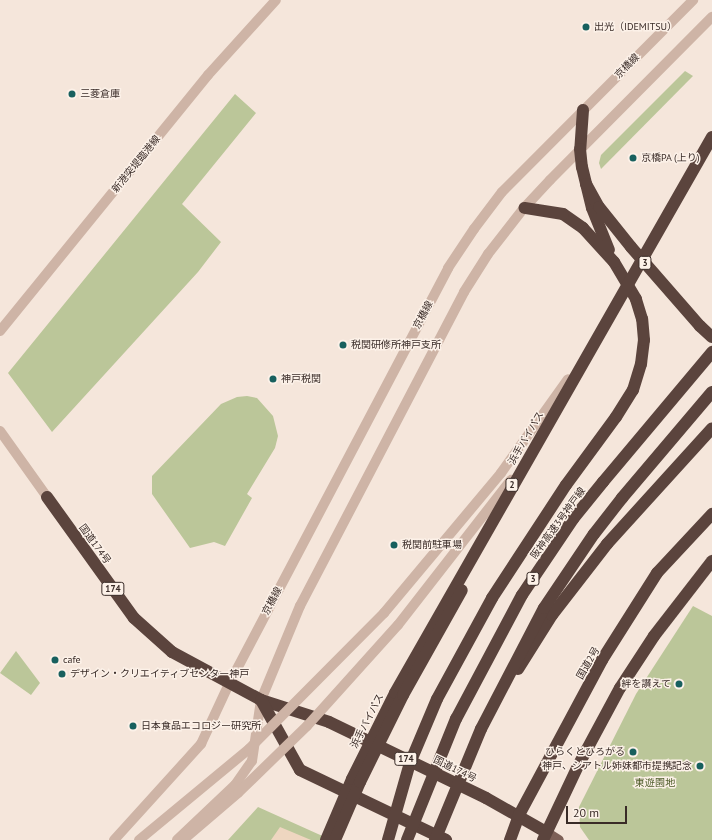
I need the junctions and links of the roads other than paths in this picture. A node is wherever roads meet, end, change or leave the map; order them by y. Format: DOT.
graph roads {
  1 [pos="276,0"];
  2 [pos="693,0"];
  3 [pos="712,17"];
  4 [pos="583,110"];
  5 [pos="712,137"];
  6 [pos="580,150"];
  7 [pos="712,153"];
  8 [pos="586,184"];
  9 [pos="524,208"];
  10 [pos="562,214"];
  11 [pos="599,228"];
  12 [pos="632,248"];
  13 [pos="614,262"];
  14 [pos="0,332"];
  15 [pos="599,333"];
  16 [pos="712,337"];
  17 [pos="710,354"];
  18 [pos="712,392"];
  19 [pos="563,411"];
  20 [pos="712,428"];
  21 [pos="0,431"];
  22 [pos="47,497"];
  23 [pos="712,514"];
  24 [pos="712,561"];
  25 [pos="229,684"];
  26 [pos="261,700"];
  27 [pos="481,729"];
  28 [pos="519,816"];
  29 [pos="545,836"];
  30 [pos="114,840"];
  31 [pos="139,840"];
  32 [pos="177,840"];
  33 [pos="183,840"];
  34 [pos="326,840"];
  35 [pos="336,840"];
  36 [pos="388,840"];
  37 [pos="408,840"];
  38 [pos="435,840"];
  39 [pos="446,840"];
  40 [pos="510,840"];
  41 [pos="559,840"];
  1 -- 14 [label="street, 新港突堤臨港線"];
  2 -- 4 [label="street, 京橋線"];
  3 -- 6 [label="street"];
  4 -- 6 [label="highway, 3"];
  4 -- 25 [label="street, 京橋線"];
  5 -- 15 [label="highway, 浜手バイパス / 2, bridge"];
  6 -- 8 [label="highway, 3"];
  6 -- 9 [label="street"];
  7 -- 19 [label="highway, 浜手バイパス / 2"];
  8 -- 11 [label="highway"];
  8 -- 12 [label="highway, 3"];
  9 -- 10 [label="highway, 3"];
  9 -- 26 [label="street"];
  10 -- 11 [label="highway"];
  10 -- 13 [label="highway, 3"];
  11 -- 12 [label="highway"];
  11 -- 13 [label="highway"];
  12 -- 16 [label="highway, 3"];
  13 -- 36 [label="highway, 3, bridge"];
  15 -- 31 [label="street, bridge"];
  15 -- 34 [label="highway, 浜手バイパス / 2, bridge"];
  17 -- 37 [label="highway, 阪神高速3号神戸線 / 3, bridge"];
  18 -- 27 [label="highway, bridge"];
  19 -- 33 [label="street, bridge"];
  19 -- 35 [label="highway, 浜手バイパス / 2, bridge"];
  20 -- 27 [label="highway, bridge"];
  21 -- 22 [label="street"];
  22 -- 25 [label="highway, 国道174号 / 174"];
  23 -- 28 [label="highway, 国道2号"];
  24 -- 29 [label="highway"];
  25 -- 26 [label="highway, 国道174号 / 174"];
  25 -- 30 [label="street, 京橋線"];
  26 -- 28 [label="highway, 国道174号 / 174"];
  26 -- 32 [label="street"];
  26 -- 39 [label="highway"];
  27 -- 38 [label="highway, bridge"];
  28 -- 29 [label="highway, 国道174号 / 174"];
  28 -- 40 [label="highway, 国道2号"];
  29 -- 41 [label="main road"];
}
